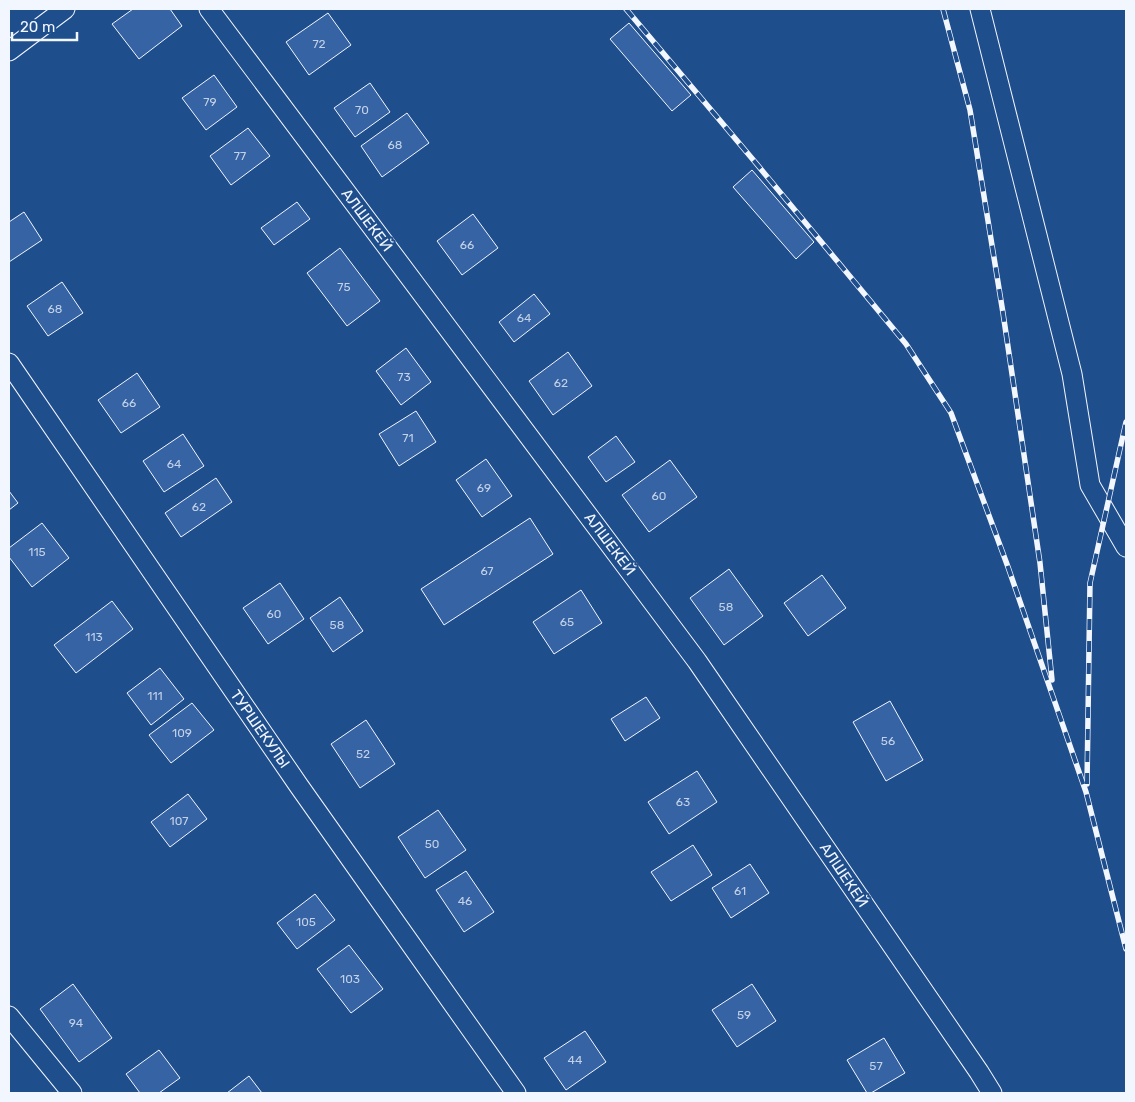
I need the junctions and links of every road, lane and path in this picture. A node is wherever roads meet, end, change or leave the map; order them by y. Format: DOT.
graph roads {
  1 [pos="65,9"];
  2 [pos="209,9"];
  3 [pos="980,9"];
  4 [pos="9,51"];
  5 [pos="9,362"];
  6 [pos="1126,547"];
  7 [pos="9,1016"];
  8 [pos="72,1093"];
  9 [pos="516,1093"];
  10 [pos="992,1093"];
  1 -- 4 [label="street"];
  2 -- 10 [label="street, АЛШЕКЕЙ"];
  3 -- 6 [label="street"];
  5 -- 9 [label="street, ТУРШЕКУЛЫ"];
  7 -- 8 [label="street"];
}
